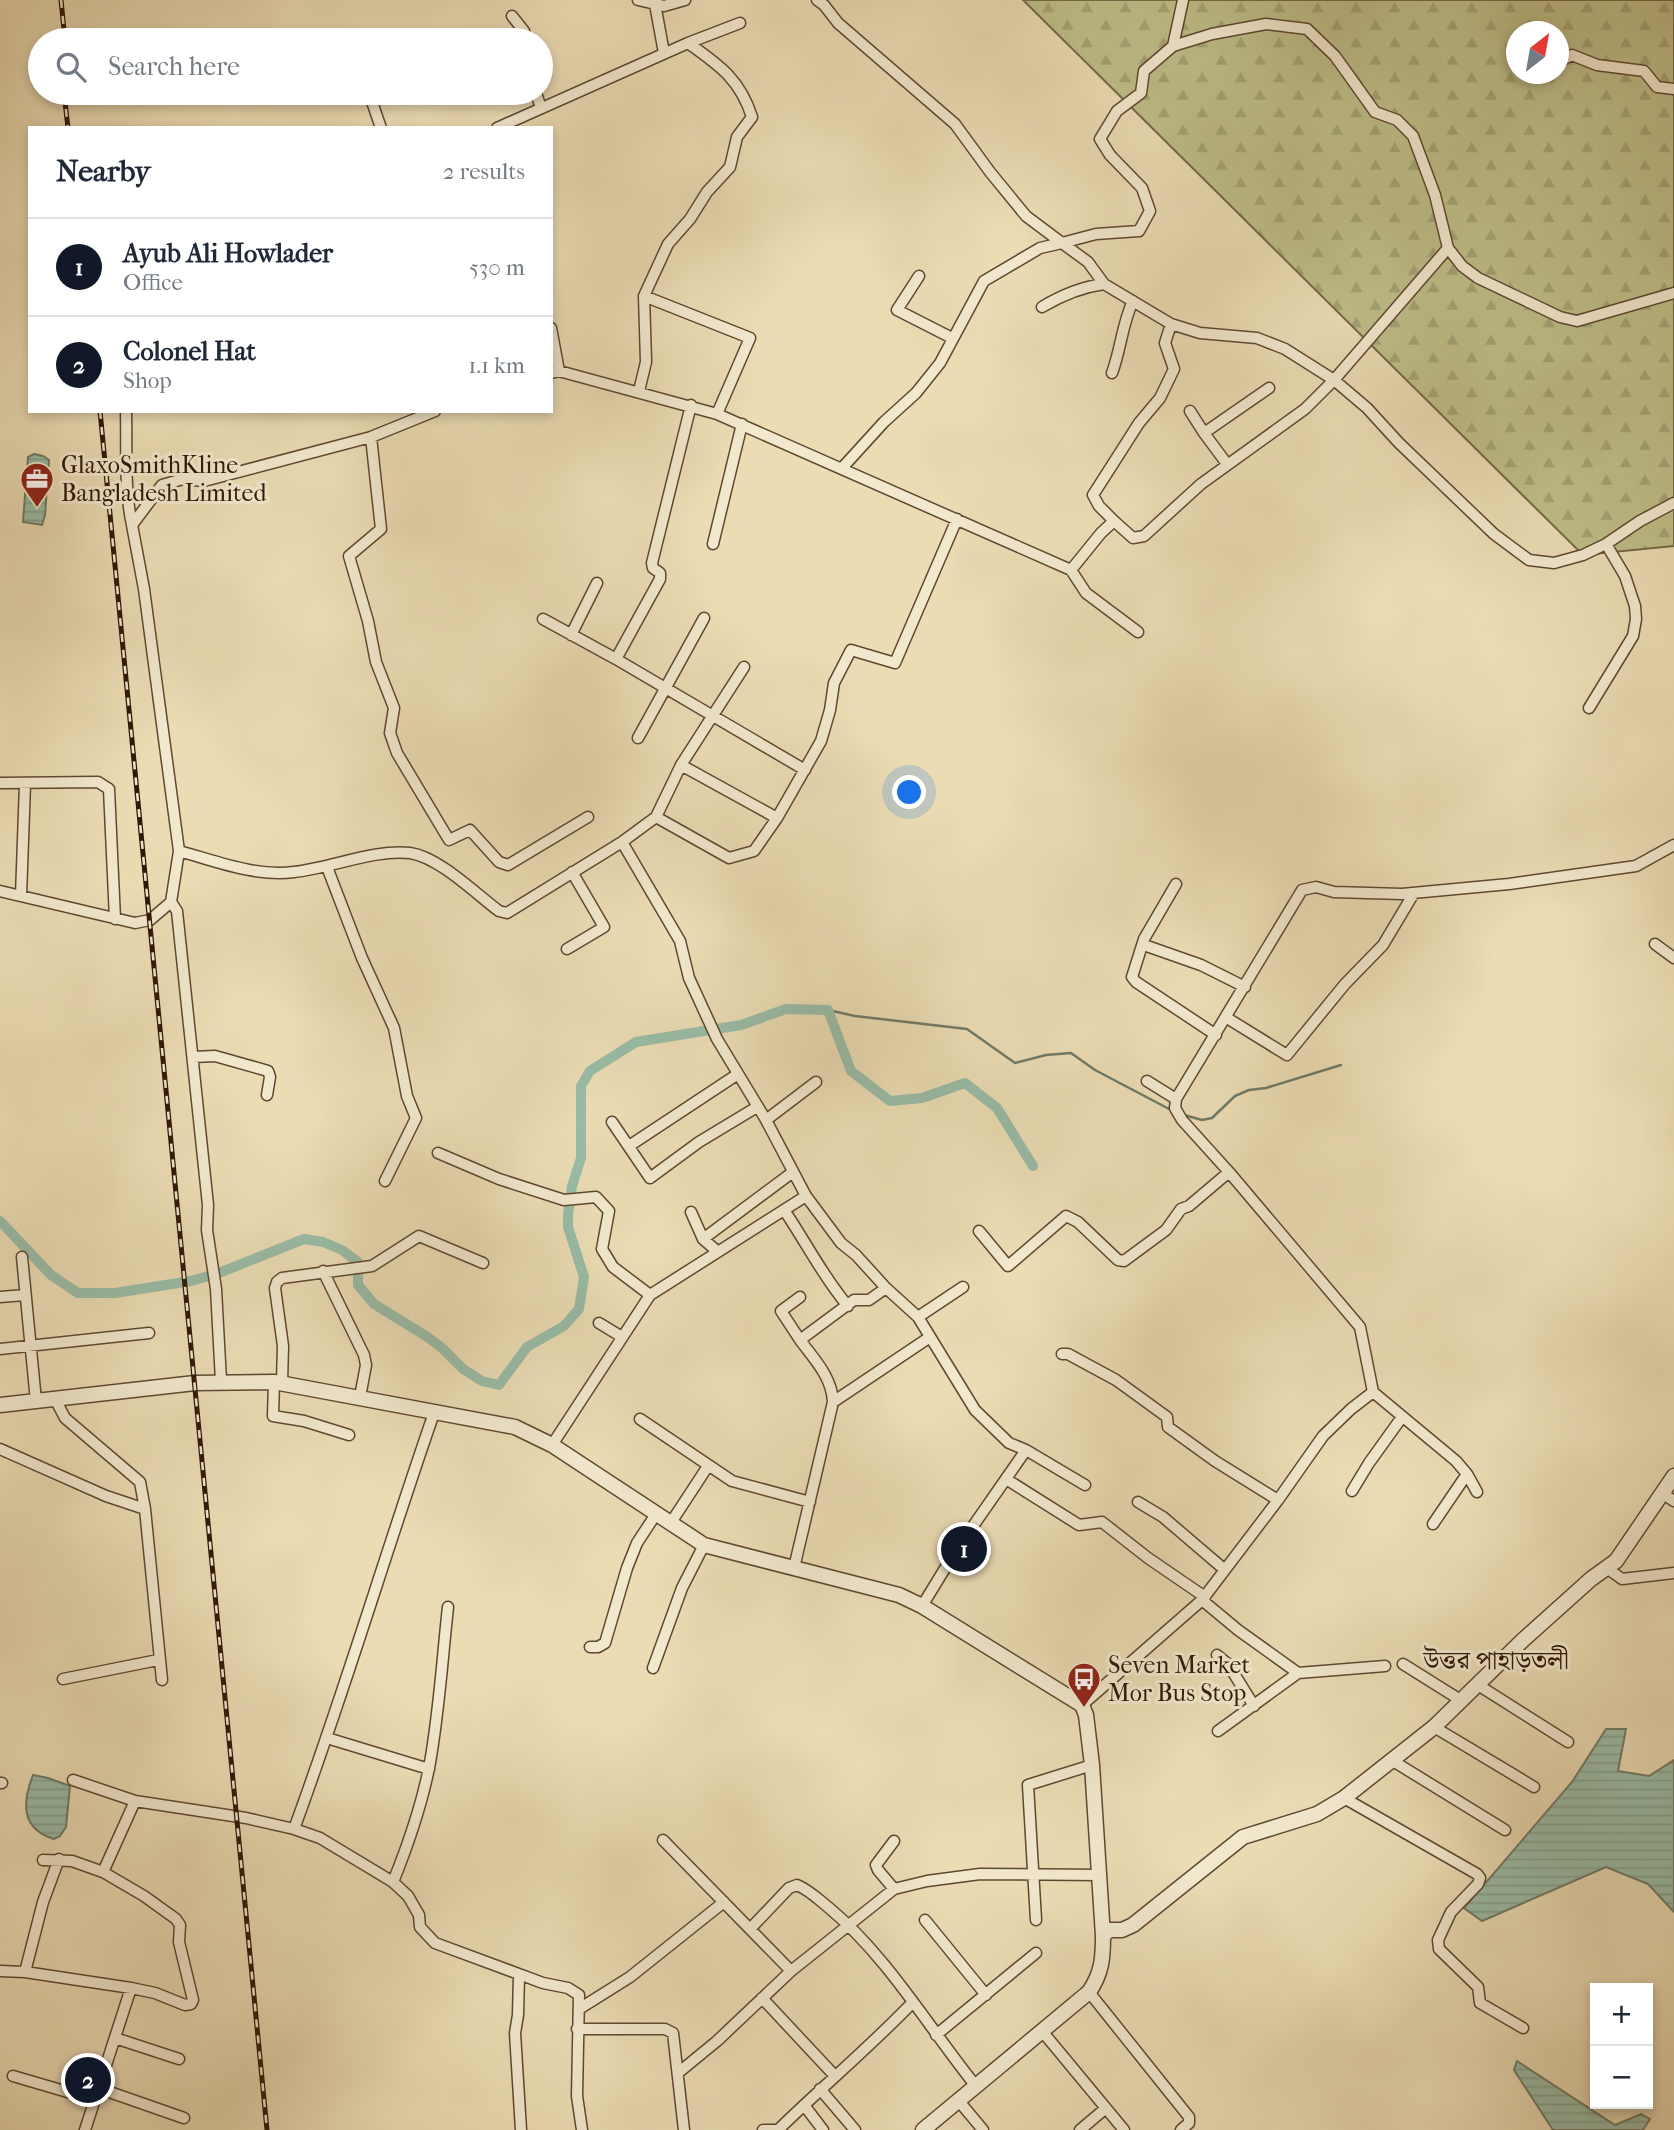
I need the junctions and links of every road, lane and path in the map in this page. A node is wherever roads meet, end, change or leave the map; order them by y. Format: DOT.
graph roads {
  1 [pos="638,0"];
  2 [pos="685,0"];
  3 [pos="817,0"];
  4 [pos="1182,0"];
  5 [pos="655,4"];
  6 [pos="512,16"];
  7 [pos="740,23"];
  8 [pos="522,28"];
  9 [pos="688,43"];
  10 [pos="1173,46"];
  11 [pos="664,53"];
  12 [pos="1569,57"];
  13 [pos="1674,89"];
  14 [pos="553,103"];
  15 [pos="373,105"];
  16 [pos="540,105"];
  17 [pos="548,105"];
  18 [pos="541,108"];
  19 [pos="380,126"];
  20 [pos="501,126"];
  21 [pos="1062,243"];
  22 [pos="1448,248"];
  23 [pos="919,276"];
  24 [pos="1104,284"];
  25 [pos="1674,293"];
  26 [pos="644,296"];
  27 [pos="1133,301"];
  28 [pos="1042,307"];
  29 [pos="1171,324"];
  30 [pos="952,338"];
  31 [pos="553,350"];
  32 [pos="555,372"];
  33 [pos="1112,373"];
  34 [pos="1334,380"];
  35 [pos="1269,388"];
  36 [pos="639,391"];
  37 [pos="691,405"];
  38 [pos="1190,411"];
  39 [pos="126,413"];
  40 [pos="430,413"];
  41 [pos="717,414"];
  42 [pos="742,424"];
  43 [pos="1205,433"];
  44 [pos="370,437"];
  45 [pos="1227,464"];
  46 [pos="843,467"];
  47 [pos="1674,503"];
  48 [pos="957,519"];
  49 [pos="1114,522"];
  50 [pos="132,525"];
  51 [pos="713,544"];
  52 [pos="1606,544"];
  53 [pos="1071,570"];
  54 [pos="597,583"];
  55 [pos="704,618"];
  56 [pos="543,619"];
  57 [pos="1138,632"];
  58 [pos="571,635"];
  59 [pos="616,659"];
  60 [pos="744,667"];
  61 [pos="666,688"];
  62 [pos="1589,708"];
  63 [pos="713,716"];
  64 [pos="638,738"];
  65 [pos="681,765"];
  66 [pos="806,770"];
  67 [pos="0,783"];
  68 [pos="25,784"];
  69 [pos="588,817"];
  70 [pos="656,817"];
  71 [pos="777,818"];
  72 [pos="622,842"];
  73 [pos="1674,845"];
  74 [pos="179,851"];
  75 [pos="327,867"];
  76 [pos="572,872"];
  77 [pos="1176,884"];
  78 [pos="0,891"];
  79 [pos="1414,893"];
  80 [pos="21,896"];
  81 [pos="171,902"];
  82 [pos="115,919"];
  83 [pos="1655,944"];
  84 [pos="1144,945"];
  85 [pos="567,949"];
  86 [pos="1674,958"];
  87 [pos="1245,986"];
  88 [pos="1227,1018"];
  89 [pos="1216,1035"];
  90 [pos="193,1056"];
  91 [pos="738,1074"];
  92 [pos="816,1082"];
  93 [pos="1147,1082"];
  94 [pos="267,1095"];
  95 [pos="1176,1103"];
  96 [pos="757,1107"];
  97 [pos="766,1120"];
  98 [pos="612,1122"];
  99 [pos="629,1146"];
  100 [pos="438,1153"];
  101 [pos="793,1172"];
  102 [pos="1229,1172"];
  103 [pos="385,1181"];
  104 [pos="806,1196"];
  105 [pos="784,1210"];
  106 [pos="691,1212"];
  107 [pos="979,1231"];
  108 [pos="703,1239"];
  109 [pos="718,1252"];
  110 [pos="22,1257"];
  111 [pos="483,1263"];
  112 [pos="324,1271"];
  113 [pos="963,1287"];
  114 [pos="886,1288"];
  115 [pos="24,1295"];
  116 [pos="650,1296"];
  117 [pos="0,1297"];
  118 [pos="800,1297"];
  119 [pos="848,1307"];
  120 [pos="918,1317"];
  121 [pos="599,1323"];
  122 [pos="149,1333"];
  123 [pos="622,1337"];
  124 [pos="930,1337"];
  125 [pos="800,1340"];
  126 [pos="30,1346"];
  127 [pos="0,1349"];
  128 [pos="1062,1354"];
  129 [pos="221,1381"];
  130 [pos="278,1382"];
  131 [pos="1373,1392"];
  132 [pos="360,1397"];
  133 [pos="55,1399"];
  134 [pos="36,1401"];
  135 [pos="833,1402"];
  136 [pos="0,1405"];
  137 [pos="434,1413"];
  138 [pos="1402,1417"];
  139 [pos="640,1419"];
  140 [pos="349,1435"];
  141 [pos="552,1445"];
  142 [pos="0,1449"];
  143 [pos="1026,1450"];
  144 [pos="708,1466"];
  145 [pos="1467,1474"];
  146 [pos="1674,1476"];
  147 [pos="1006,1479"];
  148 [pos="1085,1485"];
  149 [pos="1352,1491"];
  150 [pos="1477,1492"];
  151 [pos="1668,1497"];
  152 [pos="1278,1500"];
  153 [pos="810,1502"];
  154 [pos="1138,1502"];
  155 [pos="145,1509"];
  156 [pos="656,1514"];
  157 [pos="670,1524"];
  158 [pos="1433,1524"];
  159 [pos="704,1545"];
  160 [pos="794,1567"];
  161 [pos="1608,1569"];
  162 [pos="1225,1570"];
  163 [pos="1674,1573"];
  164 [pos="1203,1598"];
  165 [pos="922,1606"];
  166 [pos="447,1607"];
  167 [pos="590,1647"];
  168 [pos="1216,1656"];
  169 [pos="158,1660"];
  170 [pos="1403,1664"];
  171 [pos="1385,1666"];
  172 [pos="653,1668"];
  173 [pos="1298,1673"];
  174 [pos="63,1679"];
  175 [pos="162,1680"];
  176 [pos="1478,1685"];
  177 [pos="1462,1701"];
  178 [pos="1082,1705"];
  179 [pos="1254,1706"];
  180 [pos="1434,1727"];
  181 [pos="1218,1731"];
  182 [pos="327,1738"];
  183 [pos="1568,1742"];
  184 [pos="1393,1761"];
  185 [pos="1092,1765"];
  186 [pos="429,1769"];
  187 [pos="73,1780"];
  188 [pos="1534,1787"];
  189 [pos="1344,1798"];
  190 [pos="135,1801"];
  191 [pos="294,1829"];
  192 [pos="1505,1829"];
  193 [pos="663,1840"];
  194 [pos="894,1842"];
  195 [pos="59,1859"];
  196 [pos="43,1860"];
  197 [pos="103,1872"];
  198 [pos="1032,1874"];
  199 [pos="1100,1875"];
  200 [pos="393,1882"];
  201 [pos="894,1889"];
  202 [pos="723,1902"];
  203 [pos="925,1920"];
  204 [pos="1035,1920"];
  205 [pos="850,1924"];
  206 [pos="750,1929"];
  207 [pos="1103,1936"];
  208 [pos="1036,1953"];
  209 [pos="0,1971"];
  210 [pos="791,1971"];
  211 [pos="25,1972"];
  212 [pos="519,1975"];
  213 [pos="131,1988"];
  214 [pos="1089,1992"];
  215 [pos="986,1994"];
  216 [pos="762,1998"];
  217 [pos="914,2002"];
  218 [pos="579,2009"];
  219 [pos="1523,2028"];
  220 [pos="578,2029"];
  221 [pos="1042,2031"];
  222 [pos="936,2035"];
  223 [pos="115,2038"];
  224 [pos="179,2059"];
  225 [pos="678,2073"];
  226 [pos="834,2075"];
  227 [pos="13,2076"];
  228 [pos="975,2085"];
  229 [pos="99,2088"];
  230 [pos="820,2089"];
  231 [pos="958,2100"];
  232 [pos="94,2101"];
  233 [pos="804,2105"];
  234 [pos="1106,2108"];
  235 [pos="184,2118"];
  236 [pos="85,2130"];
  237 [pos="522,2130"];
  238 [pos="582,2130"];
  239 [pos="684,2130"];
  240 [pos="763,2130"];
  241 [pos="779,2130"];
  242 [pos="823,2130"];
  243 [pos="855,2130"];
  244 [pos="923,2130"];
  245 [pos="983,2130"];
  246 [pos="1080,2130"];
  247 [pos="1124,2130"];
  248 [pos="1181,2130"];
  1 -- 5 [label="street"];
  2 -- 5 [label="street"];
  3 -- 21 [label="street"];
  4 -- 10 [label="street"];
  5 -- 11 [label="street"];
  6 -- 8 [label="street"];
  7 -- 9 [label="street"];
  9 -- 11 [label="street"];
  9 -- 26 [label="street"];
  10 -- 21 [label="street"];
  10 -- 22 [label="street"];
  11 -- 14 [label="street"];
  12 -- 13 [label="street"];
  15 -- 19 [label="street"];
  16 -- 18 [label="street"];
  17 -- 18 [label="street"];
  18 -- 20 [label="street"];
  21 -- 24 [label="street"];
  21 -- 30 [label="street"];
  22 -- 25 [label="street"];
  22 -- 34 [label="street"];
  23 -- 30 [label="street"];
  24 -- 27 [label="street"];
  24 -- 28 [label="street"];
  26 -- 36 [label="street"];
  26 -- 41 [label="street"];
  27 -- 29 [label="street"];
  27 -- 33 [label="street"];
  29 -- 34 [label="street"];
  29 -- 49 [label="street"];
  30 -- 46 [label="street"];
  31 -- 32 [label="street"];
  32 -- 36 [label="street"];
  34 -- 45 [label="street"];
  34 -- 52 [label="street"];
  35 -- 43 [label="street"];
  36 -- 37 [label="street"];
  37 -- 41 [label="street"];
  37 -- 59 [label="street"];
  38 -- 43 [label="street"];
  39 -- 50 [label="street"];
  40 -- 44 [label="street"];
  41 -- 42 [label="street"];
  42 -- 46 [label="street"];
  42 -- 51 [label="street"];
  43 -- 45 [label="street"];
  44 -- 50 [label="street"];
  44 -- 69 [label="street"];
  45 -- 49 [label="street"];
  46 -- 48 [label="street"];
  47 -- 52 [label="street"];
  48 -- 53 [label="street"];
  48 -- 66 [label="street"];
  49 -- 53 [label="street"];
  50 -- 74 [label="street"];
  52 -- 62 [label="street"];
  53 -- 57 [label="street"];
  54 -- 58 [label="street"];
  55 -- 61 [label="street"];
  56 -- 58 [label="street"];
  58 -- 59 [label="street"];
  59 -- 61 [label="street"];
  60 -- 63 [label="street"];
  61 -- 63 [label="street"];
  61 -- 64 [label="street"];
  63 -- 65 [label="street"];
  63 -- 66 [label="street"];
  65 -- 70 [label="street"];
  65 -- 71 [label="street"];
  66 -- 71 [label="street"];
  67 -- 68 [label="street"];
  68 -- 80 [label="street"];
  68 -- 82 [label="street"];
  70 -- 71 [label="street"];
  70 -- 72 [label="street"];
  72 -- 76 [label="street"];
  72 -- 91 [label="street"];
  73 -- 79 [label="street"];
  74 -- 75 [label="street"];
  74 -- 81 [label="street"];
  75 -- 76 [label="street"];
  75 -- 103 [label="street"];
  76 -- 85 [label="street"];
  77 -- 84 [label="street"];
  78 -- 80 [label="street"];
  79 -- 87 [label="street"];
  79 -- 88 [label="street"];
  80 -- 82 [label="street"];
  81 -- 82 [label="street"];
  81 -- 90 [label="street"];
  83 -- 86 [label="street"];
  84 -- 87 [label="street"];
  84 -- 89 [label="street"];
  87 -- 88 [label="street"];
  88 -- 89 [label="street"];
  89 -- 95 [label="street"];
  90 -- 94 [label="street"];
  90 -- 129 [label="street"];
  91 -- 96 [label="street"];
  91 -- 99 [label="street"];
  92 -- 97 [label="street"];
  93 -- 95 [label="street"];
  95 -- 102 [label="street"];
  96 -- 97 [label="street"];
  96 -- 99 [label="street"];
  97 -- 101 [label="street"];
  98 -- 99 [label="street"];
  100 -- 116 [label="street"];
  101 -- 104 [label="street"];
  101 -- 108 [label="street"];
  102 -- 107 [label="street"];
  102 -- 131 [label="street"];
  104 -- 105 [label="street"];
  104 -- 114 [label="street"];
  105 -- 109 [label="street"];
  105 -- 119 [label="street"];
  106 -- 108 [label="street"];
  108 -- 109 [label="street"];
  109 -- 116 [label="street"];
  110 -- 115 [label="street"];
  111 -- 112 [label="street"];
  112 -- 130 [label="street"];
  112 -- 132 [label="street"];
  113 -- 120 [label="street"];
  114 -- 119 [label="street"];
  114 -- 120 [label="street"];
  115 -- 117 [label="street"];
  115 -- 126 [label="street"];
  116 -- 123 [label="street"];
  118 -- 125 [label="street"];
  119 -- 125 [label="street"];
  120 -- 124 [label="street"];
  121 -- 123 [label="street"];
  122 -- 126 [label="street"];
  123 -- 141 [label="street"];
  124 -- 135 [label="street"];
  124 -- 143 [label="street"];
  125 -- 135 [label="street"];
  126 -- 127 [label="street"];
  126 -- 134 [label="street"];
  128 -- 152 [label="street"];
  129 -- 130 [label="street"];
  129 -- 133 [label="street"];
  130 -- 132 [label="street"];
  130 -- 140 [label="street"];
  131 -- 138 [label="street"];
  131 -- 152 [label="street"];
  132 -- 137 [label="street"];
  133 -- 134 [label="street"];
  133 -- 155 [label="street"];
  134 -- 136 [label="street"];
  135 -- 153 [label="street"];
  137 -- 141 [label="street"];
  137 -- 182 [label="street"];
  138 -- 145 [label="street"];
  138 -- 149 [label="street"];
  139 -- 144 [label="street"];
  141 -- 156 [label="street"];
  142 -- 155 [label="street"];
  143 -- 147 [label="street"];
  143 -- 148 [label="street"];
  144 -- 153 [label="street"];
  144 -- 157 [label="street"];
  145 -- 150 [label="street"];
  145 -- 158 [label="street"];
  146 -- 151 [label="street"];
  147 -- 164 [label="street"];
  147 -- 165 [label="street"];
  151 -- 161 [label="street"];
  152 -- 162 [label="street"];
  153 -- 160 [label="street"];
  154 -- 162 [label="street"];
  155 -- 169 [label="street"];
  156 -- 157 [label="street"];
  156 -- 167 [label="street"];
  157 -- 159 [label="street"];
  159 -- 160 [label="street"];
  159 -- 172 [label="street"];
  160 -- 165 [label="street"];
  161 -- 163 [label="street"];
  161 -- 176 [label="street"];
  162 -- 164 [label="street"];
  164 -- 173 [label="street"];
  164 -- 178 [label="street"];
  165 -- 178 [label="street"];
  166 -- 186 [label="street"];
  168 -- 179 [label="street"];
  169 -- 174 [label="street"];
  169 -- 175 [label="street"];
  170 -- 177 [label="street"];
  171 -- 173 [label="street"];
  173 -- 179 [label="street"];
  176 -- 177 [label="street"];
  176 -- 183 [label="street"];
  177 -- 180 [label="street"];
  178 -- 185 [label="street"];
  179 -- 181 [label="street"];
  180 -- 184 [label="street"];
  180 -- 188 [label="street"];
  182 -- 186 [label="street"];
  182 -- 191 [label="street"];
  184 -- 189 [label="street"];
  184 -- 192 [label="street"];
  185 -- 198 [label="street"];
  185 -- 199 [label="street"];
  186 -- 200 [label="street"];
  187 -- 190 [label="street"];
  189 -- 207 [label="street"];
  189 -- 219 [label="street"];
  190 -- 191 [label="street"];
  190 -- 197 [label="street"];
  191 -- 200 [label="street"];
  193 -- 202 [label="street"];
  194 -- 201 [label="street"];
  195 -- 196 [label="street"];
  195 -- 197 [label="street"];
  195 -- 211 [label="street"];
  197 -- 213 [label="street"];
  198 -- 199 [label="street"];
  198 -- 201 [label="street"];
  198 -- 204 [label="street"];
  199 -- 207 [label="street"];
  200 -- 212 [label="street"];
  201 -- 205 [label="street"];
  202 -- 206 [label="street"];
  202 -- 218 [label="street"];
  203 -- 215 [label="street"];
  205 -- 206 [label="street"];
  205 -- 210 [label="street"];
  205 -- 217 [label="street"];
  206 -- 210 [label="street"];
  207 -- 214 [label="street"];
  208 -- 215 [label="street"];
  209 -- 211 [label="street"];
  210 -- 216 [label="street"];
  211 -- 213 [label="street"];
  212 -- 218 [label="street"];
  212 -- 237 [label="street"];
  213 -- 223 [label="street"];
  214 -- 221 [label="street"];
  214 -- 248 [label="street"];
  215 -- 222 [label="street"];
  216 -- 225 [label="street"];
  216 -- 226 [label="street"];
  217 -- 222 [label="street"];
  217 -- 226 [label="street"];
  218 -- 220 [label="street"];
  220 -- 225 [label="street"];
  220 -- 238 [label="street"];
  221 -- 228 [label="street"];
  221 -- 234 [label="street"];
  222 -- 228 [label="street"];
  223 -- 224 [label="street"];
  223 -- 229 [label="street"];
  225 -- 239 [label="street"];
  226 -- 230 [label="street"];
  227 -- 232 [label="street"];
  228 -- 231 [label="street"];
  229 -- 232 [label="street"];
  229 -- 235 [label="street"];
  230 -- 233 [label="street"];
  230 -- 243 [label="street"];
  231 -- 244 [label="street"];
  231 -- 245 [label="street"];
  232 -- 236 [label="street"];
  233 -- 241 [label="street"];
  233 -- 242 [label="street"];
  234 -- 246 [label="street"];
  234 -- 247 [label="street"];
  240 -- 241 [label="street"];
}
